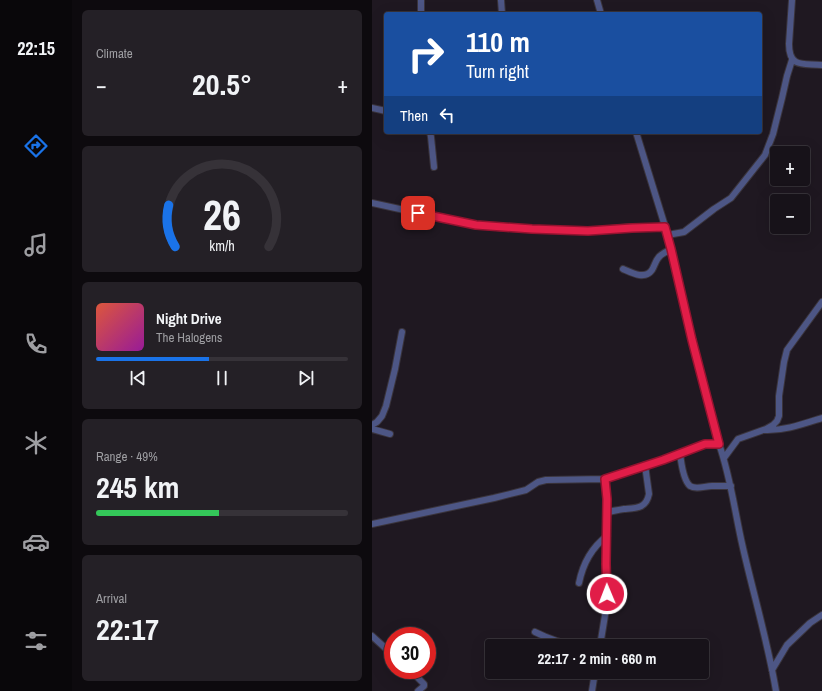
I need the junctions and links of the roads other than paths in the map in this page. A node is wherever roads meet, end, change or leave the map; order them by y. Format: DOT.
graph roads {
  1 [pos="421,0"];
  2 [pos="501,0"];
  3 [pos="597,0"];
  4 [pos="792,0"];
  5 [pos="421,12"];
  6 [pos="502,12"];
  7 [pos="600,12"];
  8 [pos="792,60"];
  9 [pos="822,65"];
  10 [pos="372,108"];
  11 [pos="384,111"];
  12 [pos="430,134"];
  13 [pos="637,134"];
  14 [pos="434,167"];
  15 [pos="372,203"];
  16 [pos="665,227"];
  17 [pos="668,236"];
  18 [pos="671,249"];
  19 [pos="623,269"];
  20 [pos="822,302"];
  21 [pos="402,332"];
  22 [pos="822,418"];
  23 [pos="372,425"];
  24 [pos="372,429"];
  25 [pos="762,430"];
  26 [pos="390,434"];
  27 [pos="719,444"];
  28 [pos="680,453"];
  29 [pos="724,458"];
  30 [pos="645,465"];
  31 [pos="605,479"];
  32 [pos="731,486"];
  33 [pos="607,512"];
  34 [pos="372,524"];
  35 [pos="607,536"];
  36 [pos="579,583"];
  37 [pos="822,615"];
  38 [pos="535,632"];
  39 [pos="372,636"];
  40 [pos="552,639"];
  41 [pos="601,639"];
  42 [pos="384,647"];
  43 [pos="772,670"];
  44 [pos="419,679"];
  45 [pos="594,679"];
  46 [pos="418,691"];
  47 [pos="592,691"];
  48 [pos="776,691"];
  1 -- 5 [label="street"];
  2 -- 6 [label="street"];
  3 -- 7 [label="street"];
  4 -- 8 [label="street"];
  8 -- 9 [label="street"];
  8 -- 17 [label="street"];
  10 -- 11 [label="street"];
  12 -- 14 [label="street"];
  13 -- 16 [label="street"];
  15 -- 16 [label="street"];
  16 -- 17 [label="street"];
  17 -- 18 [label="street"];
  18 -- 19 [label="street"];
  18 -- 27 [label="street"];
  20 -- 25 [label="street"];
  21 -- 23 [label="street"];
  22 -- 25 [label="street"];
  24 -- 26 [label="street"];
  25 -- 29 [label="street"];
  27 -- 28 [label="street"];
  27 -- 29 [label="street"];
  28 -- 30 [label="street"];
  28 -- 32 [label="street"];
  29 -- 32 [label="street"];
  30 -- 31 [label="street"];
  30 -- 33 [label="street"];
  31 -- 33 [label="street"];
  31 -- 34 [label="street"];
  32 -- 43 [label="street"];
  33 -- 35 [label="street"];
  35 -- 36 [label="street"];
  35 -- 41 [label="street"];
  37 -- 43 [label="street"];
  38 -- 40 [label="street"];
  39 -- 42 [label="street"];
  43 -- 48 [label="street"];
  44 -- 46 [label="street"];
  45 -- 47 [label="street"];
}
